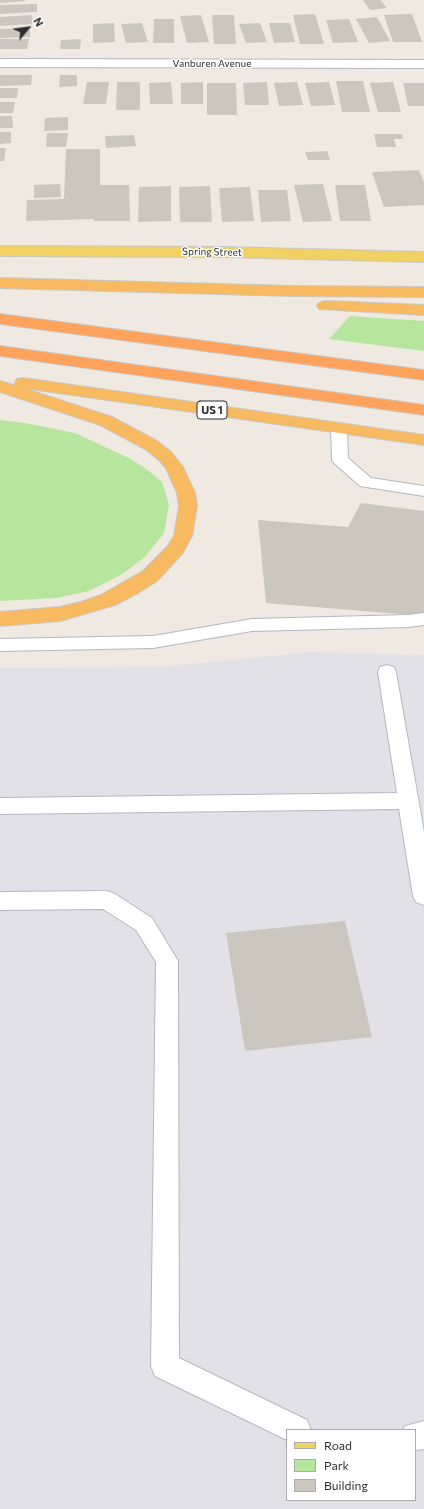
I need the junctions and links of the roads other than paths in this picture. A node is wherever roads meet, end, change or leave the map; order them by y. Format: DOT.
graph roads {
  1 [pos="0,63"];
  2 [pos="424,64"];
  3 [pos="0,251"];
  4 [pos="424,257"];
  5 [pos="0,283"];
  6 [pos="83,286"];
  7 [pos="424,292"];
  8 [pos="424,310"];
  9 [pos="0,319"];
  10 [pos="0,351"];
  11 [pos="424,375"];
  12 [pos="0,380"];
  13 [pos="0,386"];
  14 [pos="424,410"];
  15 [pos="339,428"];
  16 [pos="424,440"];
  17 [pos="424,491"];
  18 [pos="0,619"];
  19 [pos="424,619"];
  20 [pos="0,645"];
  21 [pos="387,672"];
  22 [pos="408,801"];
  23 [pos="0,806"];
  24 [pos="424,896"];
  25 [pos="0,902"];
  26 [pos="295,1429"];
  1 -- 2 [label="street, Vanburen Avenue"];
  3 -- 4 [label="main road, Spring Street"];
  5 -- 6 [label="highway"];
  6 -- 7 [label="highway"];
  6 -- 8 [label="highway"];
  9 -- 11 [label="highway"];
  10 -- 14 [label="highway"];
  12 -- 15 [label="highway, US 1"];
  13 -- 18 [label="highway"];
  15 -- 16 [label="highway, US 1"];
  15 -- 17 [label="lane"];
  19 -- 20 [label="lane"];
  21 -- 22 [label="lane"];
  22 -- 23 [label="lane"];
  22 -- 24 [label="lane"];
  25 -- 26 [label="lane"];
}
